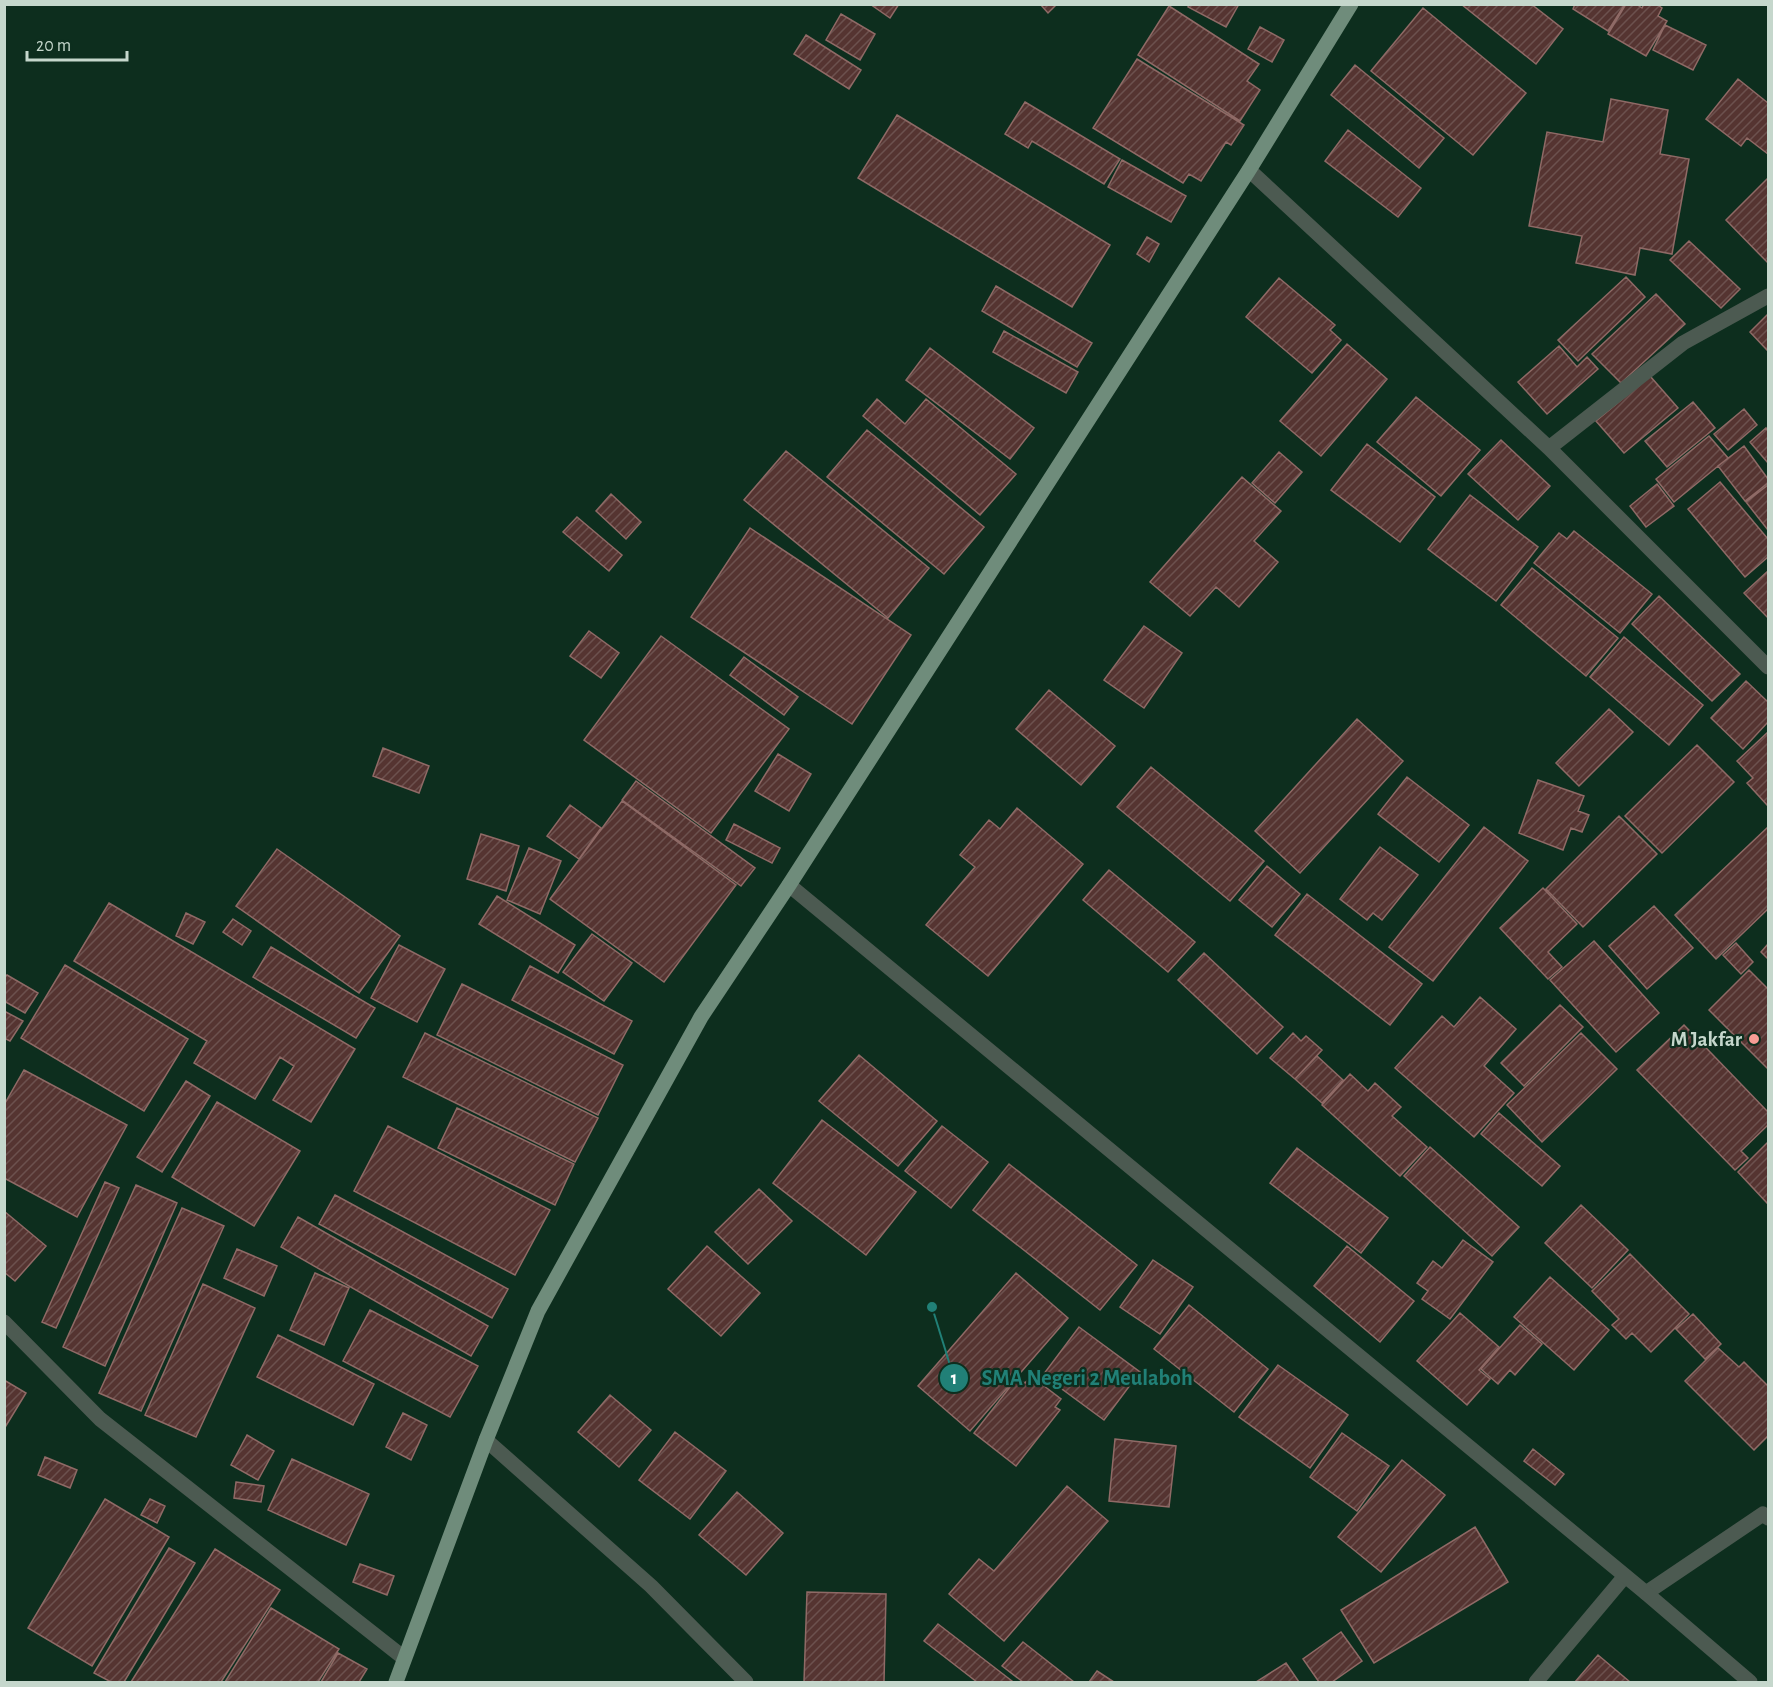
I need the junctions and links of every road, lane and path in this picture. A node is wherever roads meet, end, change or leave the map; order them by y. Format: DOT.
graph roads {
  1 [pos="1351,4"];
  2 [pos="1249,170"];
  3 [pos="1768,296"];
  4 [pos="1549,448"];
  5 [pos="1768,667"];
  6 [pos="789,885"];
  7 [pos="4,1322"];
  8 [pos="486,1440"];
  9 [pos="1768,1518"];
  10 [pos="1625,1576"];
  11 [pos="1646,1593"];
  12 [pos="405,1658"];
  13 [pos="396,1683"];
  14 [pos="746,1683"];
  15 [pos="1536,1683"];
  16 [pos="1750,1683"];
  1 -- 2 [label="main road"];
  2 -- 4 [label="street"];
  2 -- 6 [label="main road"];
  3 -- 4 [label="street"];
  4 -- 5 [label="street"];
  6 -- 8 [label="main road"];
  6 -- 10 [label="street"];
  7 -- 12 [label="street"];
  8 -- 12 [label="main road"];
  8 -- 14 [label="street"];
  9 -- 11 [label="street"];
  10 -- 11 [label="street"];
  10 -- 15 [label="street"];
  11 -- 16 [label="street"];
  12 -- 13 [label="main road"];
}
